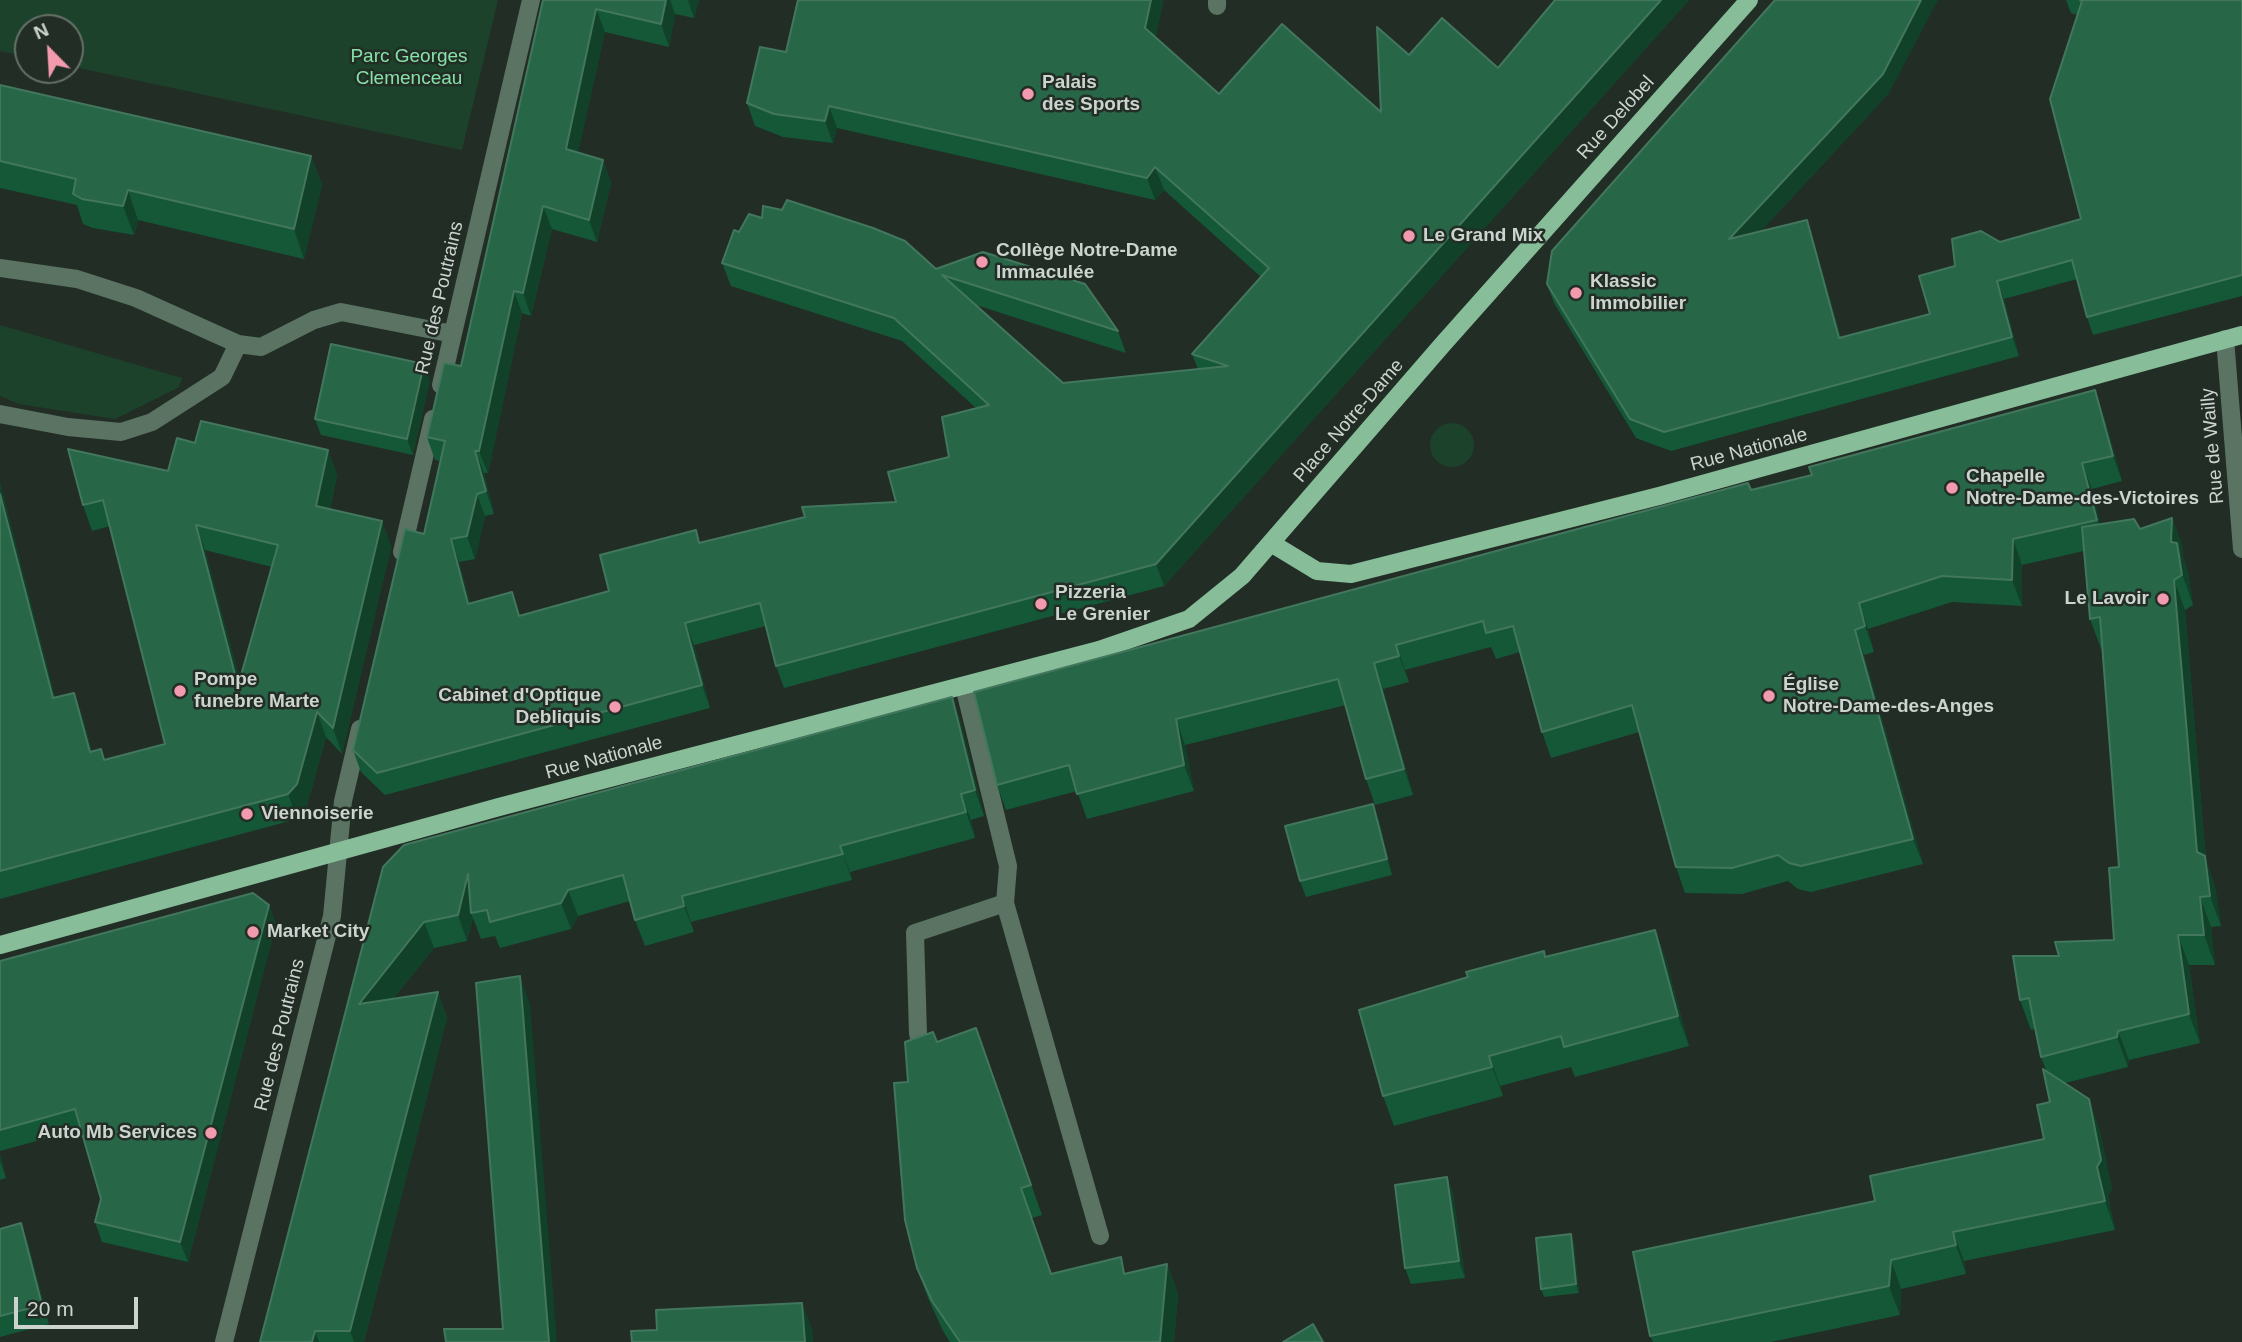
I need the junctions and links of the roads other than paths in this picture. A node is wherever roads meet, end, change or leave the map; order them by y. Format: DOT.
graph roads {
  1 [pos="531,0"];
  2 [pos="1749,0"];
  3 [pos="1513,264"];
  4 [pos="0,268"];
  5 [pos="453,334"];
  6 [pos="2234,337"];
  7 [pos="238,344"];
  8 [pos="0,414"];
  9 [pos="1271,543"];
  10 [pos="2242,549"];
  11 [pos="396,576"];
  12 [pos="1213,601"];
  13 [pos="964,686"];
  14 [pos="364,710"];
  15 [pos="339,853"];
  16 [pos="1005,903"];
  17 [pos="0,945"];
  18 [pos="918,1034"];
  19 [pos="1100,1236"];
  20 [pos="224,1342"];
  1 -- 5 [label="street, Rue des Poutrains"];
  2 -- 3 [label="main road, Rue Delobel"];
  3 -- 9 [label="main road, Place Notre-Dame"];
  4 -- 7 [label="street"];
  5 -- 7 [label="street"];
  5 -- 11 [label="street, Rue des Poutrains"];
  6 -- 9 [label="main road, Rue Nationale"];
  6 -- 10 [label="street, Rue de Wailly"];
  7 -- 8 [label="street"];
  9 -- 12 [label="main road, Place Notre-Dame"];
  12 -- 13 [label="main road, Rue Nationale"];
  13 -- 15 [label="main road, Rue Nationale"];
  13 -- 16 [label="street"];
  14 -- 15 [label="street, Rue des Poutrains"];
  15 -- 17 [label="main road, Rue Nationale"];
  15 -- 20 [label="street, Rue des Poutrains"];
  16 -- 18 [label="street"];
  16 -- 19 [label="street"];
}
